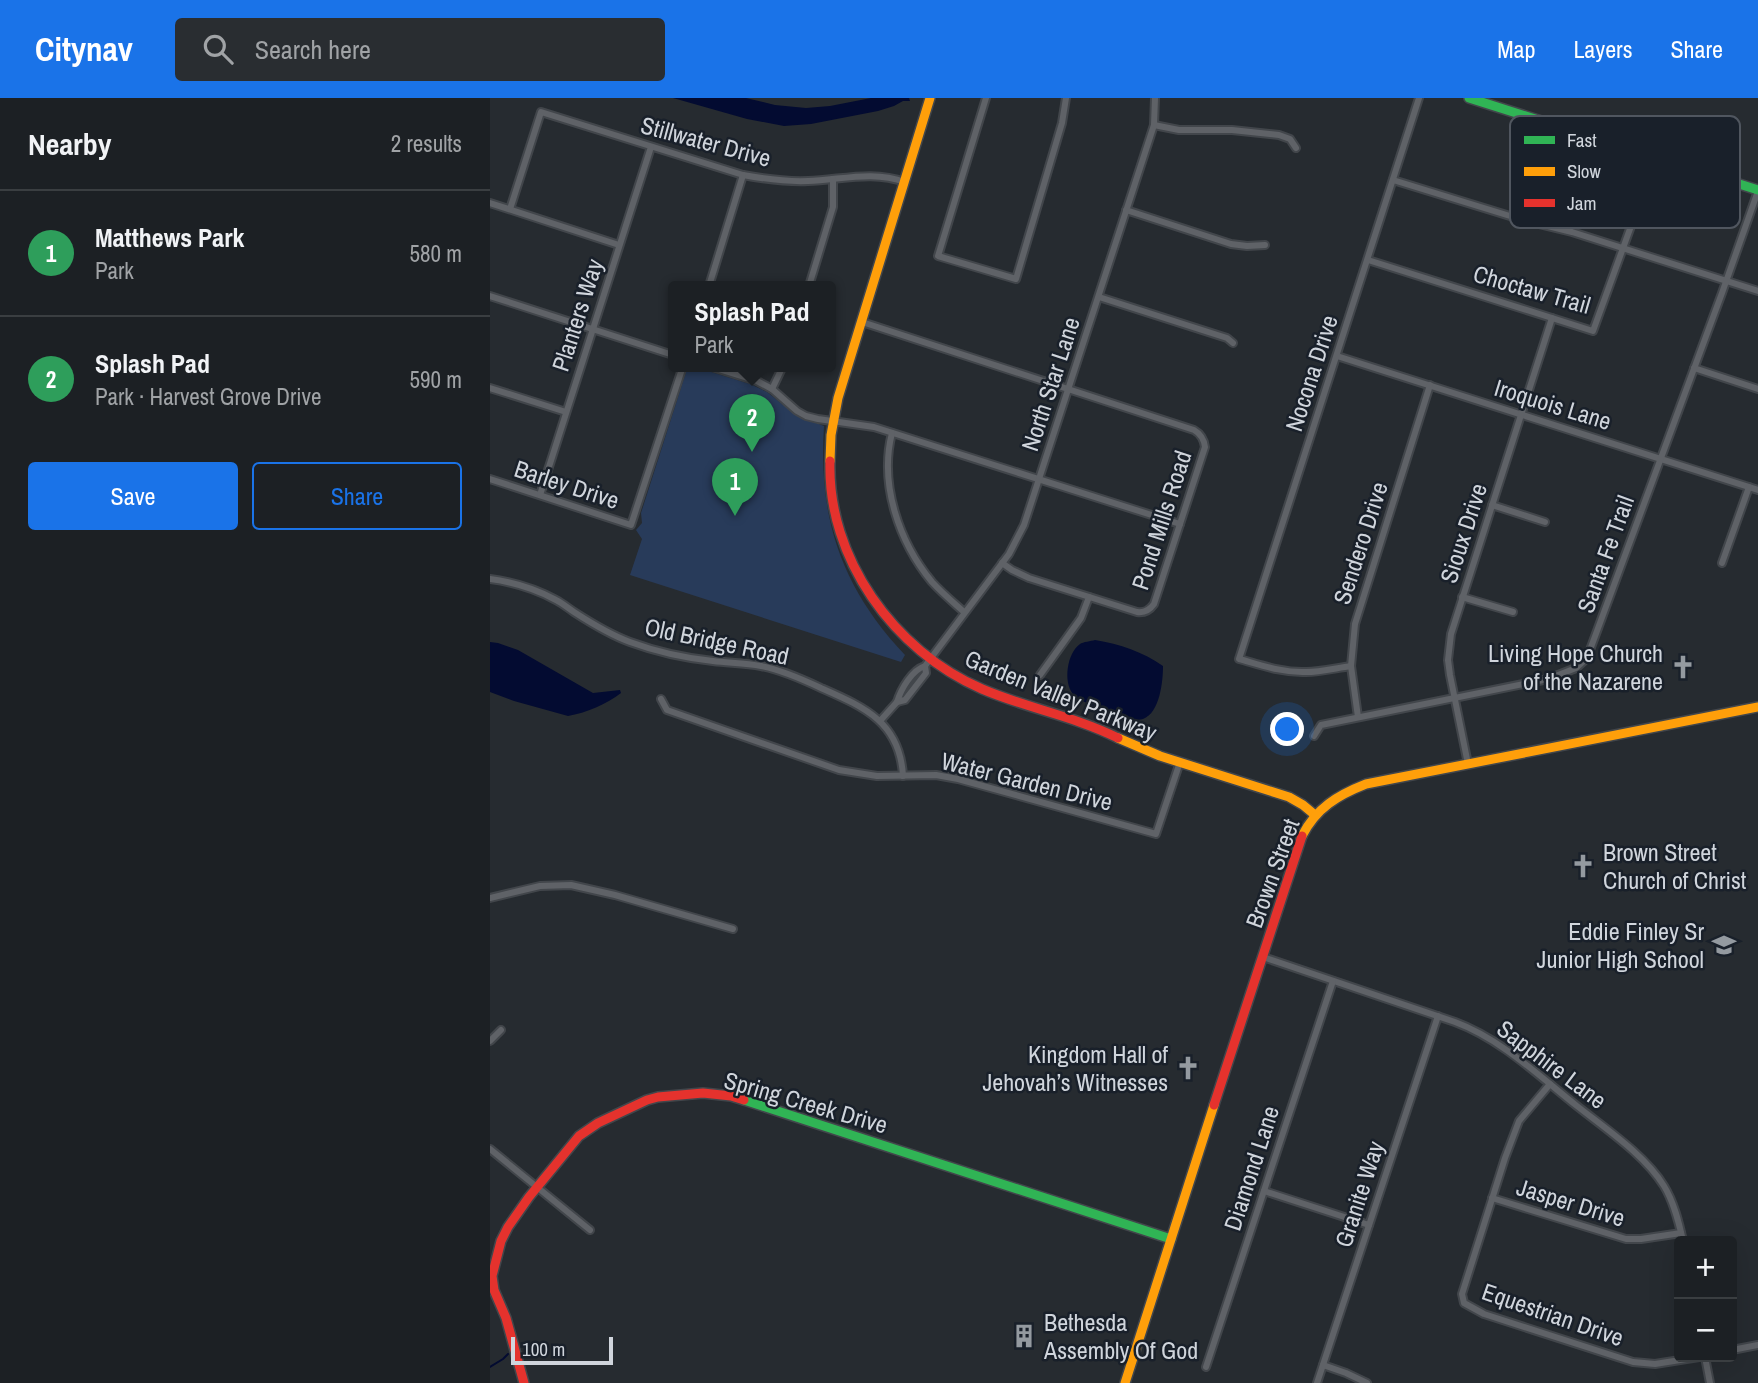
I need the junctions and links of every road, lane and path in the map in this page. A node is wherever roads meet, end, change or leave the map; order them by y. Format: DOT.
graph roads {
  1 [pos="930,98"];
  2 [pos="986,98"];
  3 [pos="1066,98"];
  4 [pos="1155,98"];
  5 [pos="1419,98"];
  6 [pos="1469,98"];
  7 [pos="1526,116"];
  8 [pos="1154,125"];
  9 [pos="651,147"];
  10 [pos="1296,148"];
  11 [pos="743,176"];
  12 [pos="833,179"];
  13 [pos="1393,180"];
  14 [pos="905,182"];
  15 [pos="1740,185"];
  16 [pos="1758,191"];
  17 [pos="490,203"];
  18 [pos="509,209"];
  19 [pos="1126,210"];
  20 [pos="1510,216"];
  21 [pos="1556,228"];
  22 [pos="1630,228"];
  23 [pos="620,245"];
  24 [pos="1265,245"];
  25 [pos="1623,248"];
  26 [pos="1368,260"];
  27 [pos="711,281"];
  28 [pos="811,281"];
  29 [pos="1726,281"];
  30 [pos="1758,291"];
  31 [pos="490,296"];
  32 [pos="1098,297"];
  33 [pos="1552,318"];
  34 [pos="862,322"];
  35 [pos="594,329"];
  36 [pos="1233,343"];
  37 [pos="668,353"];
  38 [pos="1337,356"];
  39 [pos="1694,368"];
  40 [pos="681,372"];
  41 [pos="728,372"];
  42 [pos="780,372"];
  43 [pos="1430,385"];
  44 [pos="490,388"];
  45 [pos="1069,388"];
  46 [pos="772,389"];
  47 [pos="1758,389"];
  48 [pos="566,412"];
  49 [pos="1521,415"];
  50 [pos="833,421"];
  51 [pos="892,433"];
  52 [pos="1661,458"];
  53 [pos="490,479"];
  54 [pos="1040,480"];
  55 [pos="1749,487"];
  56 [pos="1758,490"];
  57 [pos="540,495"];
  58 [pos="1492,505"];
  59 [pos="1545,522"];
  60 [pos="1180,524"];
  61 [pos="1002,563"];
  62 [pos="1722,563"];
  63 [pos="490,579"];
  64 [pos="1089,597"];
  65 [pos="1462,597"];
  66 [pos="964,612"];
  67 [pos="1513,612"];
  68 [pos="928,662"];
  69 [pos="1351,666"];
  70 [pos="1040,675"];
  71 [pos="1454,697"];
  72 [pos="661,699"];
  73 [pos="1758,707"];
  74 [pos="1358,717"];
  75 [pos="880,721"];
  76 [pos="1314,736"];
  77 [pos="1180,762"];
  78 [pos="1468,764"];
  79 [pos="902,776"];
  80 [pos="1315,815"];
  81 [pos="490,898"];
  82 [pos="733,929"];
  83 [pos="1263,957"];
  84 [pos="1333,981"];
  85 [pos="1438,1016"];
  86 [pos="501,1030"];
  87 [pos="490,1041"];
  88 [pos="1550,1084"];
  89 [pos="490,1149"];
  90 [pos="537,1187"];
  91 [pos="1264,1191"];
  92 [pos="1492,1198"];
  93 [pos="1369,1225"];
  94 [pos="590,1230"];
  95 [pos="1681,1233"];
  96 [pos="1682,1236"];
  97 [pos="1171,1239"];
  98 [pos="1758,1345"];
  99 [pos="1737,1349"];
  100 [pos="1674,1361"];
  101 [pos="1706,1362"];
  102 [pos="1323,1365"];
  103 [pos="1206,1367"];
  104 [pos="524,1383"];
  105 [pos="1125,1383"];
  106 [pos="1317,1383"];
  107 [pos="1367,1383"];
  108 [pos="1710,1383"];
  1 -- 14 [label="street, Garden Valley Parkway"];
  2 -- 3 [label="street"];
  4 -- 8 [label="street, North Star Lane"];
  5 -- 13 [label="street, Nocona Drive"];
  6 -- 7 [label="street"];
  8 -- 10 [label="street"];
  8 -- 19 [label="street, North Star Lane"];
  9 -- 11 [label="street, Stillwater Drive"];
  9 -- 18 [label="street, Stillwater Drive"];
  9 -- 23 [label="street, Planters Way"];
  11 -- 12 [label="street, Stillwater Drive"];
  11 -- 27 [label="street"];
  12 -- 14 [label="street, Stillwater Drive"];
  12 -- 28 [label="street"];
  13 -- 20 [label="street"];
  13 -- 26 [label="street, Nocona Drive"];
  14 -- 34 [label="street, Garden Valley Parkway"];
  15 -- 16 [label="street"];
  16 -- 29 [label="street, Santa Fe Trail"];
  17 -- 18 [label="street"];
  18 -- 23 [label="street"];
  19 -- 24 [label="street"];
  19 -- 32 [label="street, North Star Lane"];
  21 -- 25 [label="street"];
  22 -- 25 [label="street, Choctaw Trail"];
  23 -- 35 [label="street, Planters Way"];
  25 -- 29 [label="street"];
  25 -- 33 [label="street, Choctaw Trail"];
  26 -- 33 [label="street, Choctaw Trail"];
  26 -- 38 [label="street, Nocona Drive"];
  29 -- 30 [label="street"];
  29 -- 39 [label="street, Santa Fe Trail"];
  31 -- 35 [label="street"];
  32 -- 36 [label="street"];
  32 -- 45 [label="street, North Star Lane"];
  33 -- 49 [label="street, Sioux Drive"];
  34 -- 45 [label="street"];
  34 -- 50 [label="street, Garden Valley Parkway"];
  35 -- 37 [label="street"];
  35 -- 48 [label="street, Planters Way"];
  38 -- 43 [label="street, Iroquois Lane"];
  38 -- 69 [label="street, Nocona Drive"];
  39 -- 47 [label="street"];
  39 -- 52 [label="street, Santa Fe Trail"];
  40 -- 57 [label="street, Barley Drive"];
  41 -- 46 [label="street"];
  42 -- 46 [label="street"];
  43 -- 49 [label="street, Iroquois Lane"];
  43 -- 69 [label="street, Sendero Drive"];
  44 -- 48 [label="street"];
  45 -- 54 [label="street, North Star Lane"];
  45 -- 60 [label="street, Pond Mills Road"];
  46 -- 50 [label="street"];
  48 -- 57 [label="street, Planters Way"];
  49 -- 52 [label="street, Iroquois Lane"];
  49 -- 58 [label="street, Sioux Drive"];
  50 -- 51 [label="street"];
  50 -- 68 [label="street, Garden Valley Parkway"];
  51 -- 54 [label="street"];
  51 -- 66 [label="street"];
  52 -- 55 [label="street, Iroquois Lane"];
  52 -- 71 [label="street, Santa Fe Trail"];
  53 -- 57 [label="street, Barley Drive"];
  54 -- 60 [label="street"];
  54 -- 61 [label="street, North Star Lane"];
  55 -- 56 [label="street, Iroquois Lane"];
  55 -- 62 [label="street"];
  58 -- 59 [label="street"];
  58 -- 65 [label="street, Sioux Drive"];
  60 -- 64 [label="street, Pond Mills Road"];
  61 -- 64 [label="street"];
  61 -- 66 [label="street, North Star Lane"];
  63 -- 75 [label="street, Old Bridge Road"];
  64 -- 70 [label="street"];
  65 -- 67 [label="street"];
  65 -- 71 [label="street, Sioux Drive"];
  66 -- 68 [label="street, North Star Lane"];
  68 -- 75 [label="street, North Star Lane"];
  68 -- 77 [label="street, Garden Valley Parkway"];
  69 -- 74 [label="street, Sendero Drive"];
  71 -- 74 [label="street, Santa Fe Trail"];
  71 -- 78 [label="street, Sioux Drive"];
  72 -- 79 [label="street, Water Garden Drive"];
  73 -- 78 [label="street, Brown Street"];
  74 -- 76 [label="street, Santa Fe Trail"];
  75 -- 79 [label="street, Old Bridge Road"];
  77 -- 79 [label="street, Water Garden Drive"];
  77 -- 80 [label="street, Garden Valley Parkway"];
  78 -- 80 [label="street, Brown Street"];
  80 -- 83 [label="street, Brown Street"];
  81 -- 82 [label="street"];
  83 -- 84 [label="street, Sapphire Lane"];
  83 -- 97 [label="street, Brown Street"];
  84 -- 85 [label="street, Sapphire Lane"];
  84 -- 91 [label="street, Diamond Lane"];
  85 -- 88 [label="street, Sapphire Lane"];
  85 -- 93 [label="street, Granite Way"];
  86 -- 87 [label="street"];
  88 -- 92 [label="street, Equestrian Drive"];
  88 -- 95 [label="street, Sapphire Lane"];
  89 -- 90 [label="street"];
  90 -- 94 [label="street"];
  90 -- 97 [label="street, Spring Creek Drive"];
  90 -- 104 [label="street, Spring Creek Drive"];
  91 -- 93 [label="street"];
  91 -- 103 [label="street, Diamond Lane"];
  92 -- 95 [label="street, Jasper Drive"];
  92 -- 100 [label="street, Equestrian Drive"];
  93 -- 102 [label="street, Granite Way"];
  95 -- 96 [label="street, Sapphire Lane"];
  97 -- 105 [label="street, Brown Street"];
  98 -- 99 [label="street"];
  101 -- 108 [label="street"];
  102 -- 106 [label="street, Granite Way"];
  102 -- 107 [label="street"];
}
